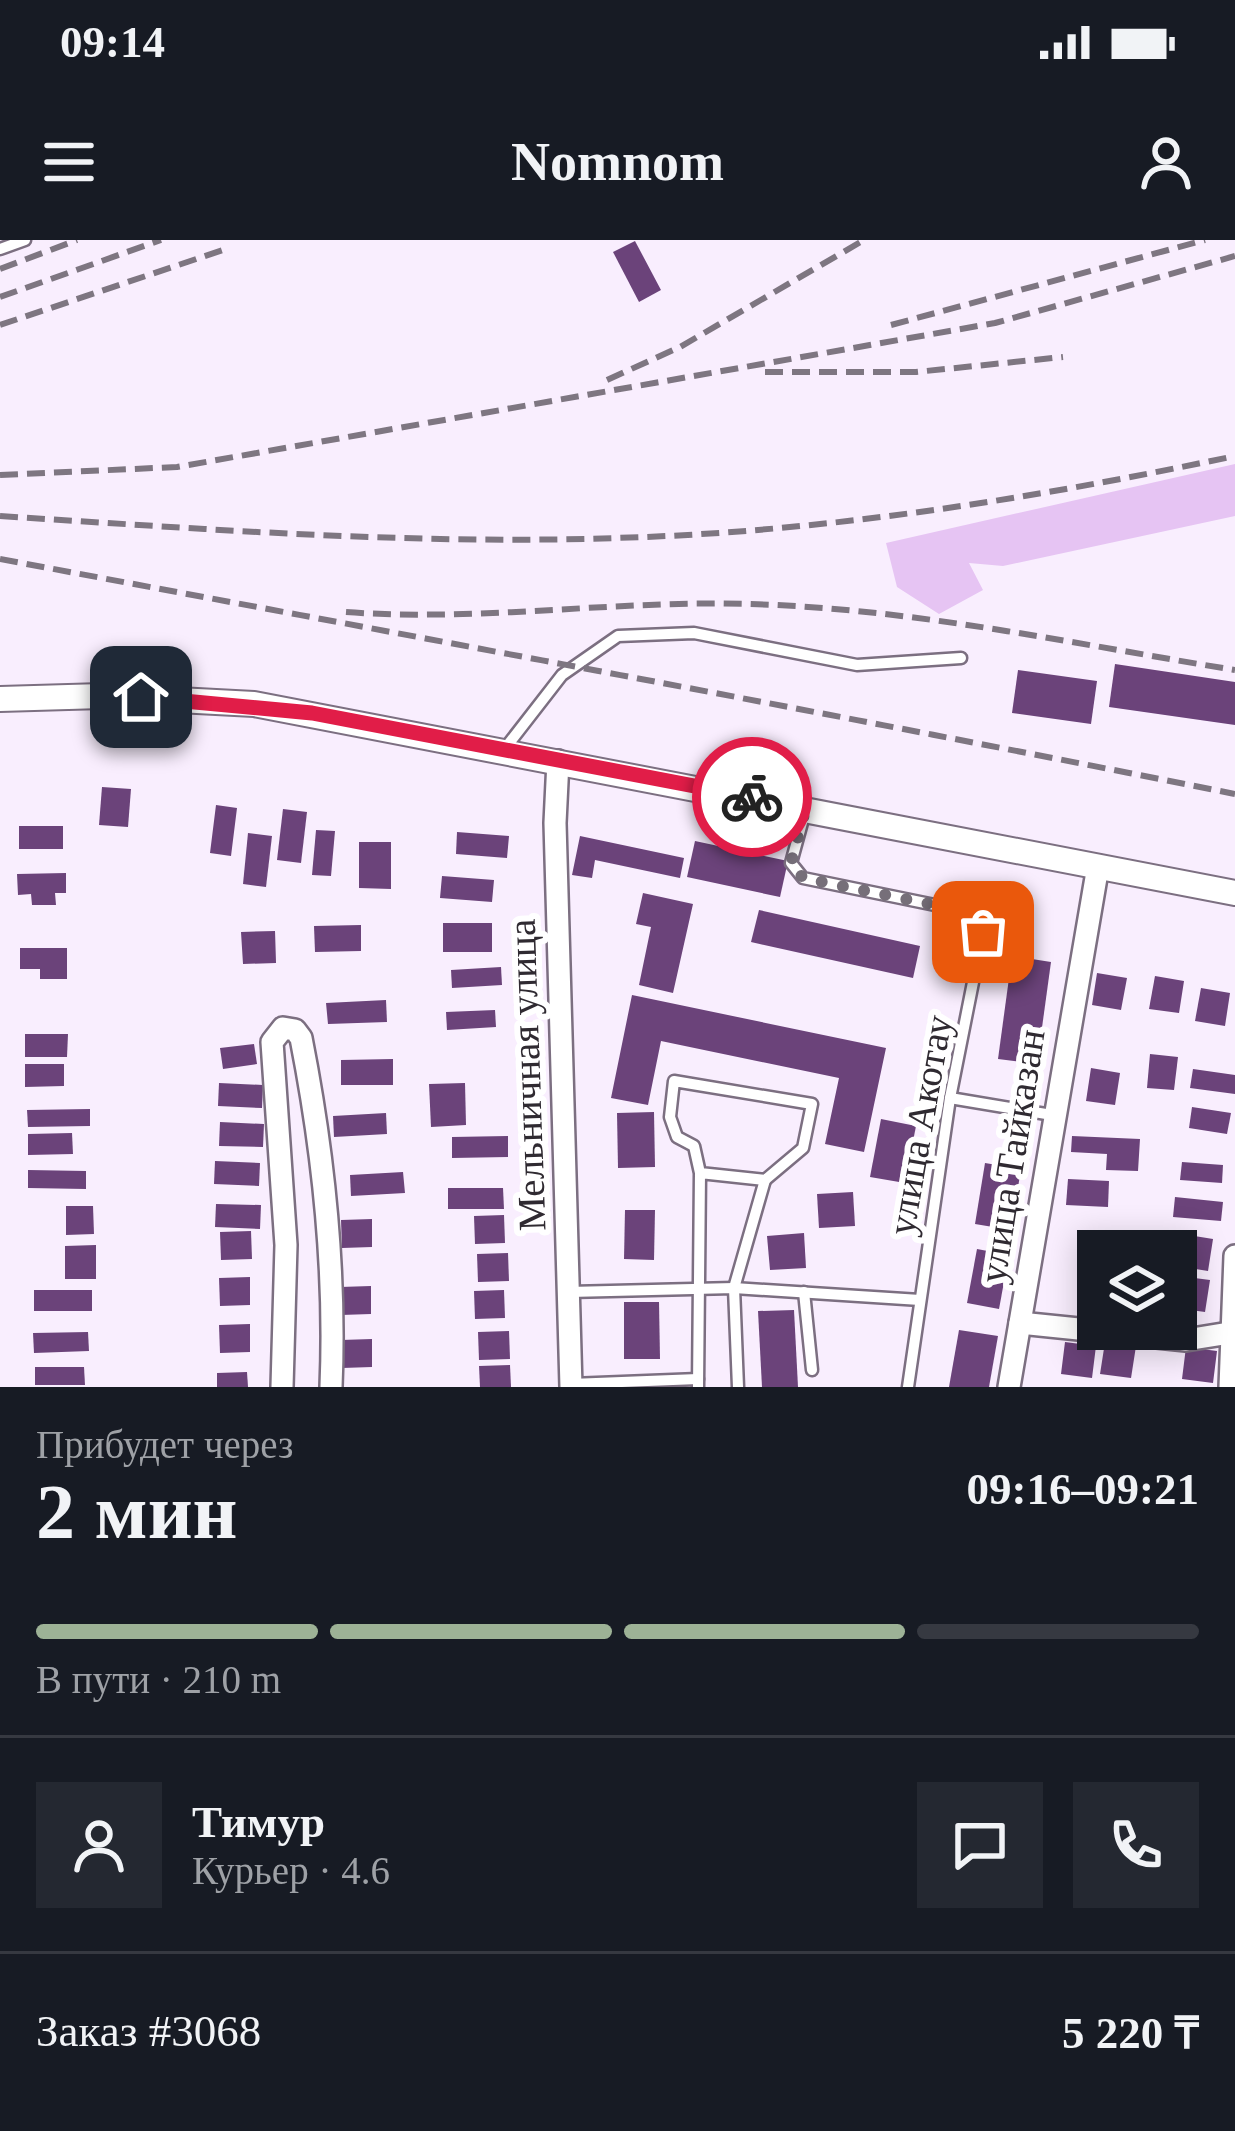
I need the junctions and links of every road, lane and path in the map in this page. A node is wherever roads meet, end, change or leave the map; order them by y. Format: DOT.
graph roads {
  1 [pos="26,240"];
  2 [pos="0,249"];
  3 [pos="962,658"];
  4 [pos="0,699"];
  5 [pos="503,751"];
  6 [pos="558,761"];
  7 [pos="806,807"];
  8 [pos="1098,866"];
  9 [pos="1235,893"];
  10 [pos="950,1098"];
  11 [pos="1052,1114"];
  12 [pos="700,1173"];
  13 [pos="765,1180"];
  14 [pos="1235,1256"];
  15 [pos="734,1288"];
  16 [pos="698,1291"];
  17 [pos="568,1292"];
  18 [pos="804,1292"];
  19 [pos="920,1300"];
  20 [pos="1020,1323"];
  21 [pos="1234,1332"];
  22 [pos="812,1370"];
  23 [pos="698,1383"];
  24 [pos="571,1385"];
  25 [pos="282,1387"];
  26 [pos="331,1387"];
  27 [pos="738,1387"];
  28 [pos="908,1387"];
  29 [pos="1009,1387"];
  30 [pos="1230,1387"];
  1 -- 2 [label="lane"];
  3 -- 5 [label="lane"];
  4 -- 5 [label="street"];
  5 -- 6 [label="street"];
  6 -- 7 [label="street"];
  6 -- 17 [label="street, Мельничная улица"];
  7 -- 8 [label="street"];
  7 -- 10 [label="lane, улица Акотау"];
  8 -- 9 [label="street"];
  8 -- 11 [label="street, улица Тайказан"];
  10 -- 11 [label="lane"];
  10 -- 19 [label="lane, улица Акотау"];
  11 -- 20 [label="street, улица Тайказан"];
  12 -- 13 [label="lane"];
  12 -- 13 [label="lane"];
  12 -- 16 [label="lane"];
  13 -- 15 [label="lane"];
  14 -- 21 [label="street"];
  15 -- 16 [label="lane"];
  15 -- 18 [label="lane"];
  15 -- 27 [label="lane"];
  16 -- 17 [label="lane"];
  16 -- 23 [label="lane"];
  17 -- 24 [label="street, Мельничная улица"];
  18 -- 19 [label="lane"];
  18 -- 22 [label="lane"];
  19 -- 28 [label="lane, улица Акотау"];
  20 -- 21 [label="street"];
  20 -- 29 [label="street, улица Тайказан"];
  21 -- 30 [label="street"];
  23 -- 24 [label="lane"];
  25 -- 26 [label="street"];
}
